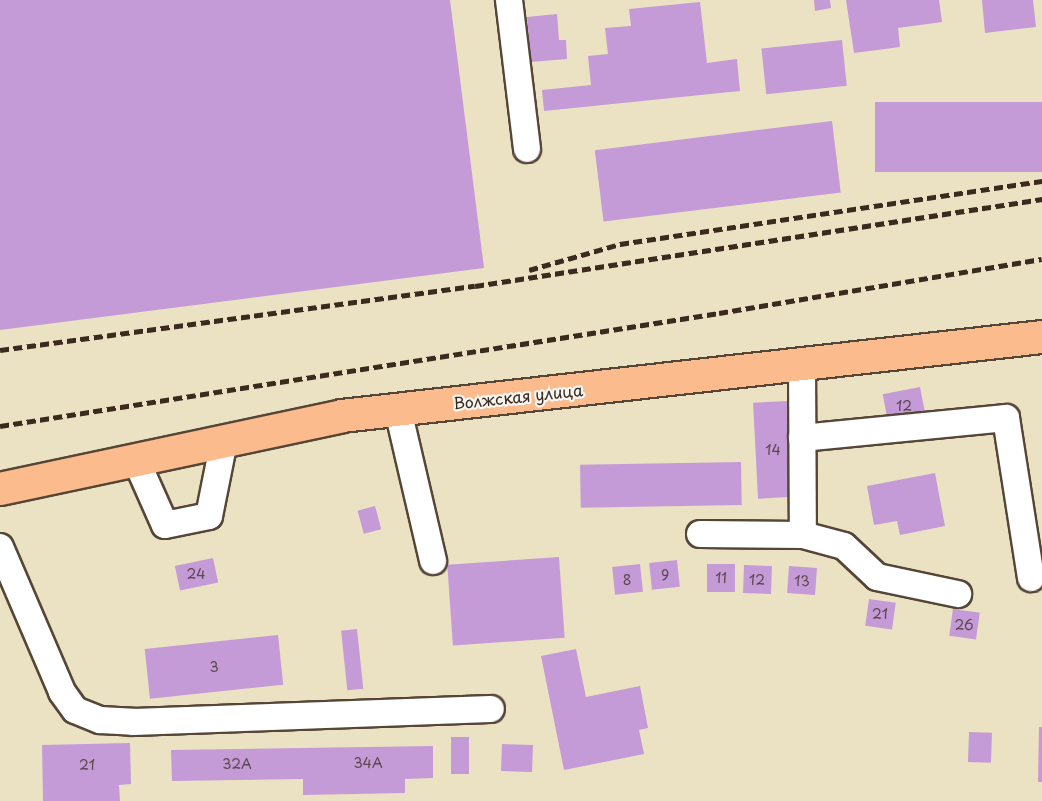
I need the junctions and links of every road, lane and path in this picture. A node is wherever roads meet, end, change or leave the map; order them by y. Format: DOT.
graph roads {
  1 [pos="509,0"];
  2 [pos="527,149"];
  3 [pos="1042,337"];
  4 [pos="802,364"];
  5 [pos="398,410"];
  6 [pos="802,438"];
  7 [pos="224,441"];
  8 [pos="136,460"];
  9 [pos="0,489"];
  10 [pos="700,534"];
  11 [pos="803,535"];
  12 [pos="0,548"];
  13 [pos="433,561"];
  14 [pos="1031,578"];
  15 [pos="958,594"];
  16 [pos="491,710"];
  1 -- 2 [label="street"];
  3 -- 4 [label="main road, Волжская улица"];
  4 -- 5 [label="main road, Волжская улица"];
  4 -- 6 [label="street"];
  5 -- 7 [label="main road, Волжская улица"];
  5 -- 13 [label="street"];
  6 -- 11 [label="street"];
  6 -- 14 [label="street"];
  7 -- 8 [label="main road, Волжская улица"];
  7 -- 8 [label="street"];
  8 -- 9 [label="main road, Волжская улица"];
  10 -- 11 [label="street"];
  11 -- 15 [label="street"];
  12 -- 16 [label="street"];
}
